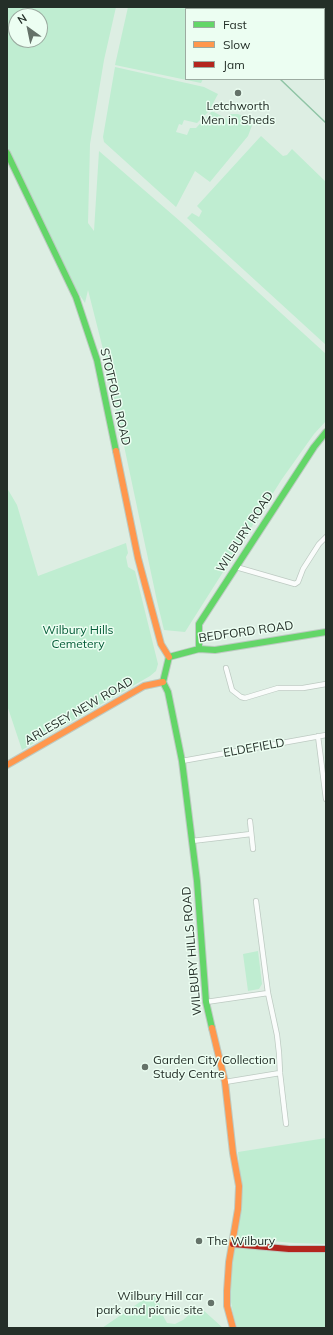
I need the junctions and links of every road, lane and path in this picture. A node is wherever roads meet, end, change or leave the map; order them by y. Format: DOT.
graph roads {
  1 [pos="7,154"];
  2 [pos="326,432"];
  3 [pos="326,537"];
  4 [pos="236,567"];
  5 [pos="326,632"];
  6 [pos="199,649"];
  7 [pos="169,656"];
  8 [pos="226,668"];
  9 [pos="163,682"];
  10 [pos="326,684"];
  11 [pos="326,735"];
  12 [pos="318,736"];
  13 [pos="182,761"];
  14 [pos="7,765"];
  15 [pos="326,799"];
  16 [pos="250,821"];
  17 [pos="251,834"];
  18 [pos="192,841"];
  19 [pos="253,849"];
  20 [pos="256,901"];
  21 [pos="268,993"];
  22 [pos="206,1002"];
  23 [pos="280,1073"];
  24 [pos="226,1082"];
  25 [pos="286,1124"];
  26 [pos="233,1244"];
  27 [pos="326,1249"];
  28 [pos="233,1328"];
  1 -- 7 [label="street, STOTFOLD ROAD"];
  2 -- 4 [label="street, WILBURY ROAD"];
  3 -- 4 [label="street"];
  4 -- 6 [label="street, WILBURY ROAD"];
  5 -- 6 [label="street, BEDFORD ROAD"];
  6 -- 7 [label="street, BEDFORD ROAD"];
  7 -- 9 [label="street"];
  8 -- 10 [label="street"];
  9 -- 13 [label="street, WILBURY HILLS ROAD"];
  9 -- 14 [label="street, ARLESEY NEW ROAD"];
  11 -- 12 [label="street, ELDEFIELD"];
  12 -- 13 [label="street, ELDEFIELD"];
  12 -- 15 [label="street"];
  13 -- 18 [label="street, WILBURY HILLS ROAD"];
  16 -- 17 [label="street"];
  17 -- 18 [label="street"];
  17 -- 19 [label="street"];
  18 -- 22 [label="street, WILBURY HILLS ROAD"];
  20 -- 21 [label="street"];
  21 -- 22 [label="street"];
  21 -- 23 [label="street"];
  22 -- 24 [label="street, WILBURY HILLS ROAD"];
  23 -- 24 [label="street"];
  23 -- 25 [label="street"];
  24 -- 26 [label="street, WILBURY HILLS ROAD"];
  26 -- 27 [label="street"];
  26 -- 28 [label="street"];
}
